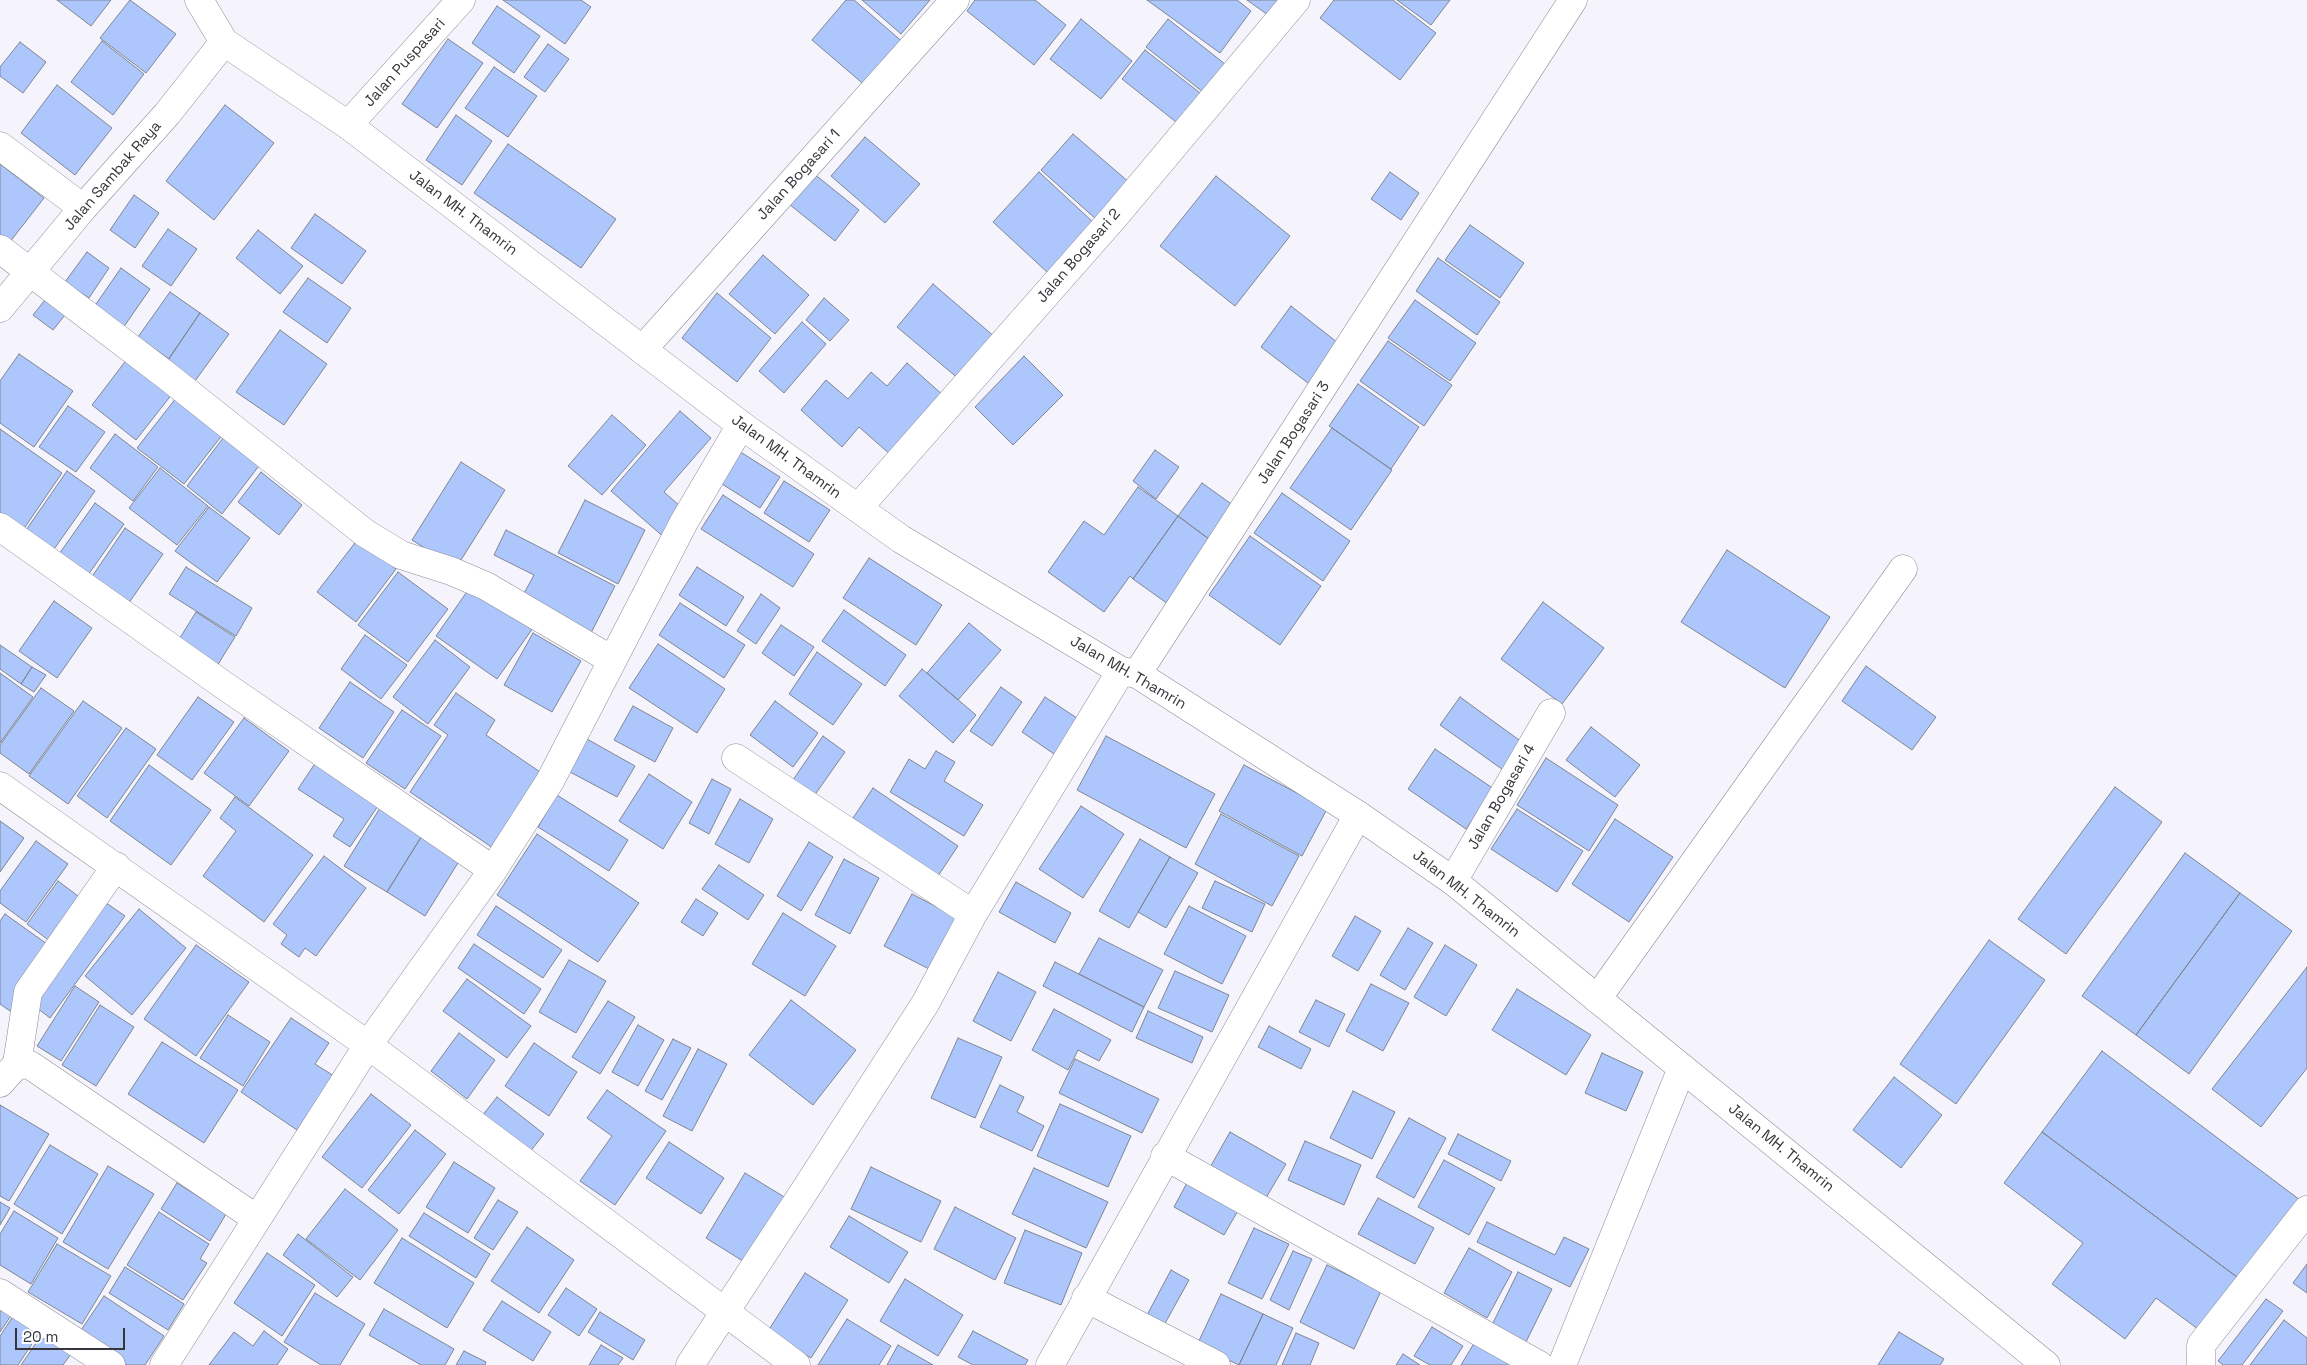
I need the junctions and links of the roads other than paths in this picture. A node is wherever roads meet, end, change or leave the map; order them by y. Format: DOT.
graph roads {
  1 [pos="199,0"];
  2 [pos="461,0"];
  3 [pos="955,0"];
  4 [pos="1296,0"];
  5 [pos="1573,0"];
  6 [pos="224,42"];
  7 [pos="348,125"];
  8 [pos="0,146"];
  9 [pos="83,208"];
  10 [pos="0,249"];
  11 [pos="29,271"];
  12 [pos="0,308"];
  13 [pos="642,350"];
  14 [pos="741,425"];
  15 [pos="858,508"];
  16 [pos="0,526"];
  17 [pos="1903,569"];
  18 [pos="612,660"];
  19 [pos="1129,673"];
  20 [pos="1551,713"];
  21 [pos="736,758"];
  22 [pos="0,786"];
  23 [pos="1358,815"];
  24 [pos="116,866"];
  25 [pos="493,870"];
  26 [pos="1453,881"];
  27 [pos="973,914"];
  28 [pos="1597,999"];
  29 [pos="368,1045"];
  30 [pos="1682,1068"];
  31 [pos="9,1074"];
  32 [pos="1165,1156"];
  33 [pos="2307,1210"];
  34 [pos="257,1219"];
  35 [pos="0,1293"];
  36 [pos="1086,1298"];
  37 [pos="725,1312"];
  38 [pos="111,1365"];
  39 [pos="164,1365"];
  40 [pos="690,1365"];
  41 [pos="796,1365"];
  42 [pos="1050,1365"];
  43 [pos="1216,1365"];
  44 [pos="1540,1365"];
  45 [pos="1562,1365"];
  46 [pos="2046,1365"];
  47 [pos="2201,1365"];
  1 -- 6 [label="street, Jalan MH. Thamrin"];
  2 -- 7 [label="street, Jalan Puspasari"];
  3 -- 13 [label="street, Jalan Bogasari 1"];
  4 -- 15 [label="street, Jalan Bogasari 2"];
  5 -- 19 [label="street, Jalan Bogasari 3"];
  6 -- 7 [label="street, Jalan MH. Thamrin"];
  6 -- 9 [label="street, Jalan Sambak Raya"];
  7 -- 13 [label="street, Jalan MH. Thamrin"];
  8 -- 9 [label="street"];
  9 -- 11 [label="street, Jalan Sambak Raya"];
  10 -- 11 [label="street"];
  11 -- 12 [label="street, Jalan Sambak Raya"];
  11 -- 18 [label="street"];
  13 -- 14 [label="street, Jalan MH. Thamrin"];
  14 -- 15 [label="street, Jalan MH. Thamrin"];
  14 -- 18 [label="street"];
  15 -- 19 [label="street, Jalan MH. Thamrin"];
  16 -- 25 [label="street"];
  17 -- 28 [label="street"];
  18 -- 25 [label="street"];
  19 -- 23 [label="street, Jalan MH. Thamrin"];
  19 -- 27 [label="street, Jalan Bogasari 3"];
  20 -- 26 [label="street, Jalan Bogasari 4"];
  21 -- 27 [label="street"];
  22 -- 24 [label="street"];
  23 -- 26 [label="street, Jalan MH. Thamrin"];
  23 -- 32 [label="street"];
  24 -- 29 [label="street"];
  24 -- 31 [label="street"];
  25 -- 29 [label="street"];
  26 -- 28 [label="street, Jalan MH. Thamrin"];
  27 -- 37 [label="street, Jalan Bogasari 3"];
  28 -- 30 [label="street, Jalan MH. Thamrin"];
  29 -- 34 [label="street"];
  29 -- 37 [label="street"];
  30 -- 45 [label="street"];
  30 -- 46 [label="street, Jalan MH. Thamrin"];
  31 -- 34 [label="street"];
  32 -- 36 [label="street"];
  32 -- 44 [label="street"];
  33 -- 47 [label="street"];
  34 -- 39 [label="street"];
  35 -- 38 [label="street"];
  36 -- 42 [label="street"];
  36 -- 43 [label="street"];
  37 -- 40 [label="street, Jalan Bogasari 3"];
  37 -- 41 [label="street"];
}
